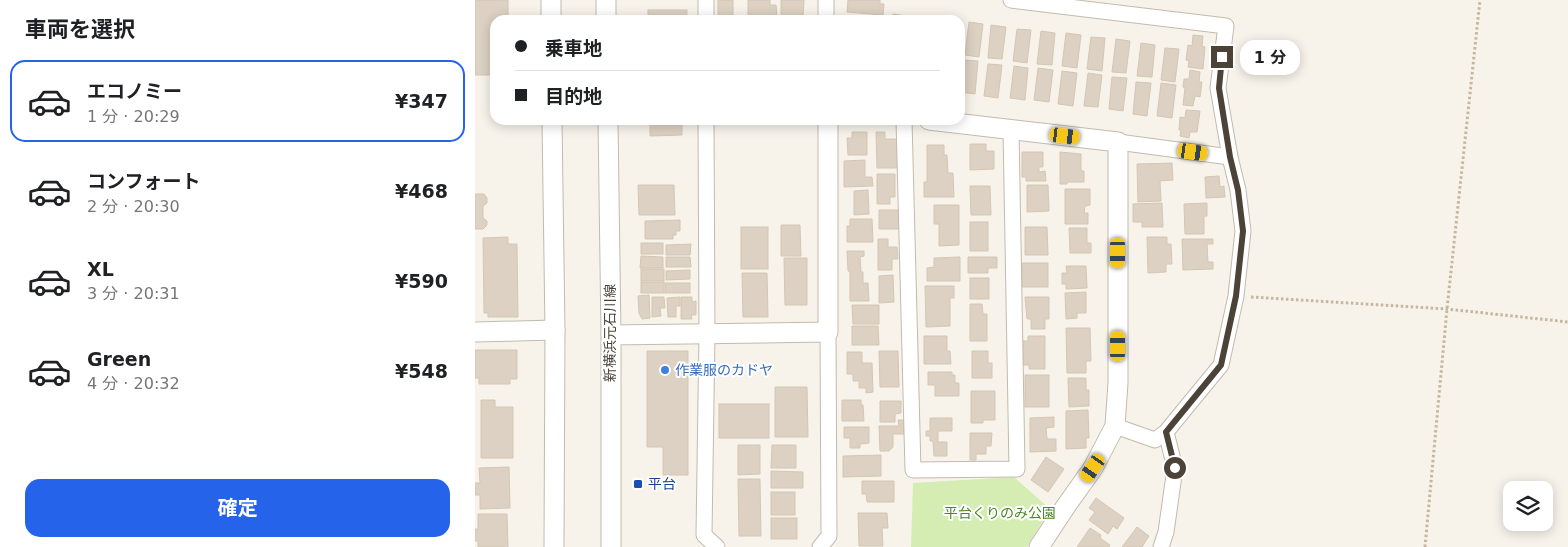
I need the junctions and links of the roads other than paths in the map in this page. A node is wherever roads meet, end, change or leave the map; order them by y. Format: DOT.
graph roads {
  1 [pos="551,0"];
  2 [pos="606,0"];
  3 [pos="706,0"];
  4 [pos="825,0"];
  5 [pos="1011,0"];
  6 [pos="551,15"];
  7 [pos="606,15"];
  8 [pos="706,15"];
  9 [pos="826,15"];
  10 [pos="965,124"];
  11 [pos="552,125"];
  12 [pos="608,125"];
  13 [pos="706,125"];
  14 [pos="828,125"];
  15 [pos="904,125"];
  16 [pos="1011,130"];
  17 [pos="1118,142"];
  18 [pos="1230,157"];
  19 [pos="555,330"];
  20 [pos="475,332"];
  21 [pos="828,332"];
  22 [pos="707,334"];
  23 [pos="611,335"];
  24 [pos="1115,426"];
  25 [pos="1166,432"];
  26 [pos="554,547"];
  27 [pos="611,547"];
  28 [pos="717,547"];
  29 [pos="820,547"];
  30 [pos="1039,547"];
  31 [pos="1161,547"];
  1 -- 6 [label="street"];
  2 -- 7 [label="street"];
  3 -- 8 [label="street"];
  4 -- 9 [label="street"];
  5 -- 18 [label="street"];
  10 -- 16 [label="street"];
  11 -- 19 [label="street"];
  12 -- 23 [label="street, 新横浜元石川線"];
  13 -- 22 [label="street"];
  14 -- 21 [label="street"];
  15 -- 16 [label="street"];
  16 -- 17 [label="street"];
  17 -- 18 [label="street"];
  17 -- 24 [label="street"];
  18 -- 25 [label="street"];
  19 -- 20 [label="street"];
  19 -- 26 [label="street"];
  21 -- 22 [label="street"];
  21 -- 29 [label="street"];
  22 -- 23 [label="street"];
  22 -- 28 [label="street"];
  23 -- 27 [label="street, 新横浜元石川線"];
  24 -- 25 [label="street"];
  24 -- 30 [label="street"];
  25 -- 31 [label="street"];
}
